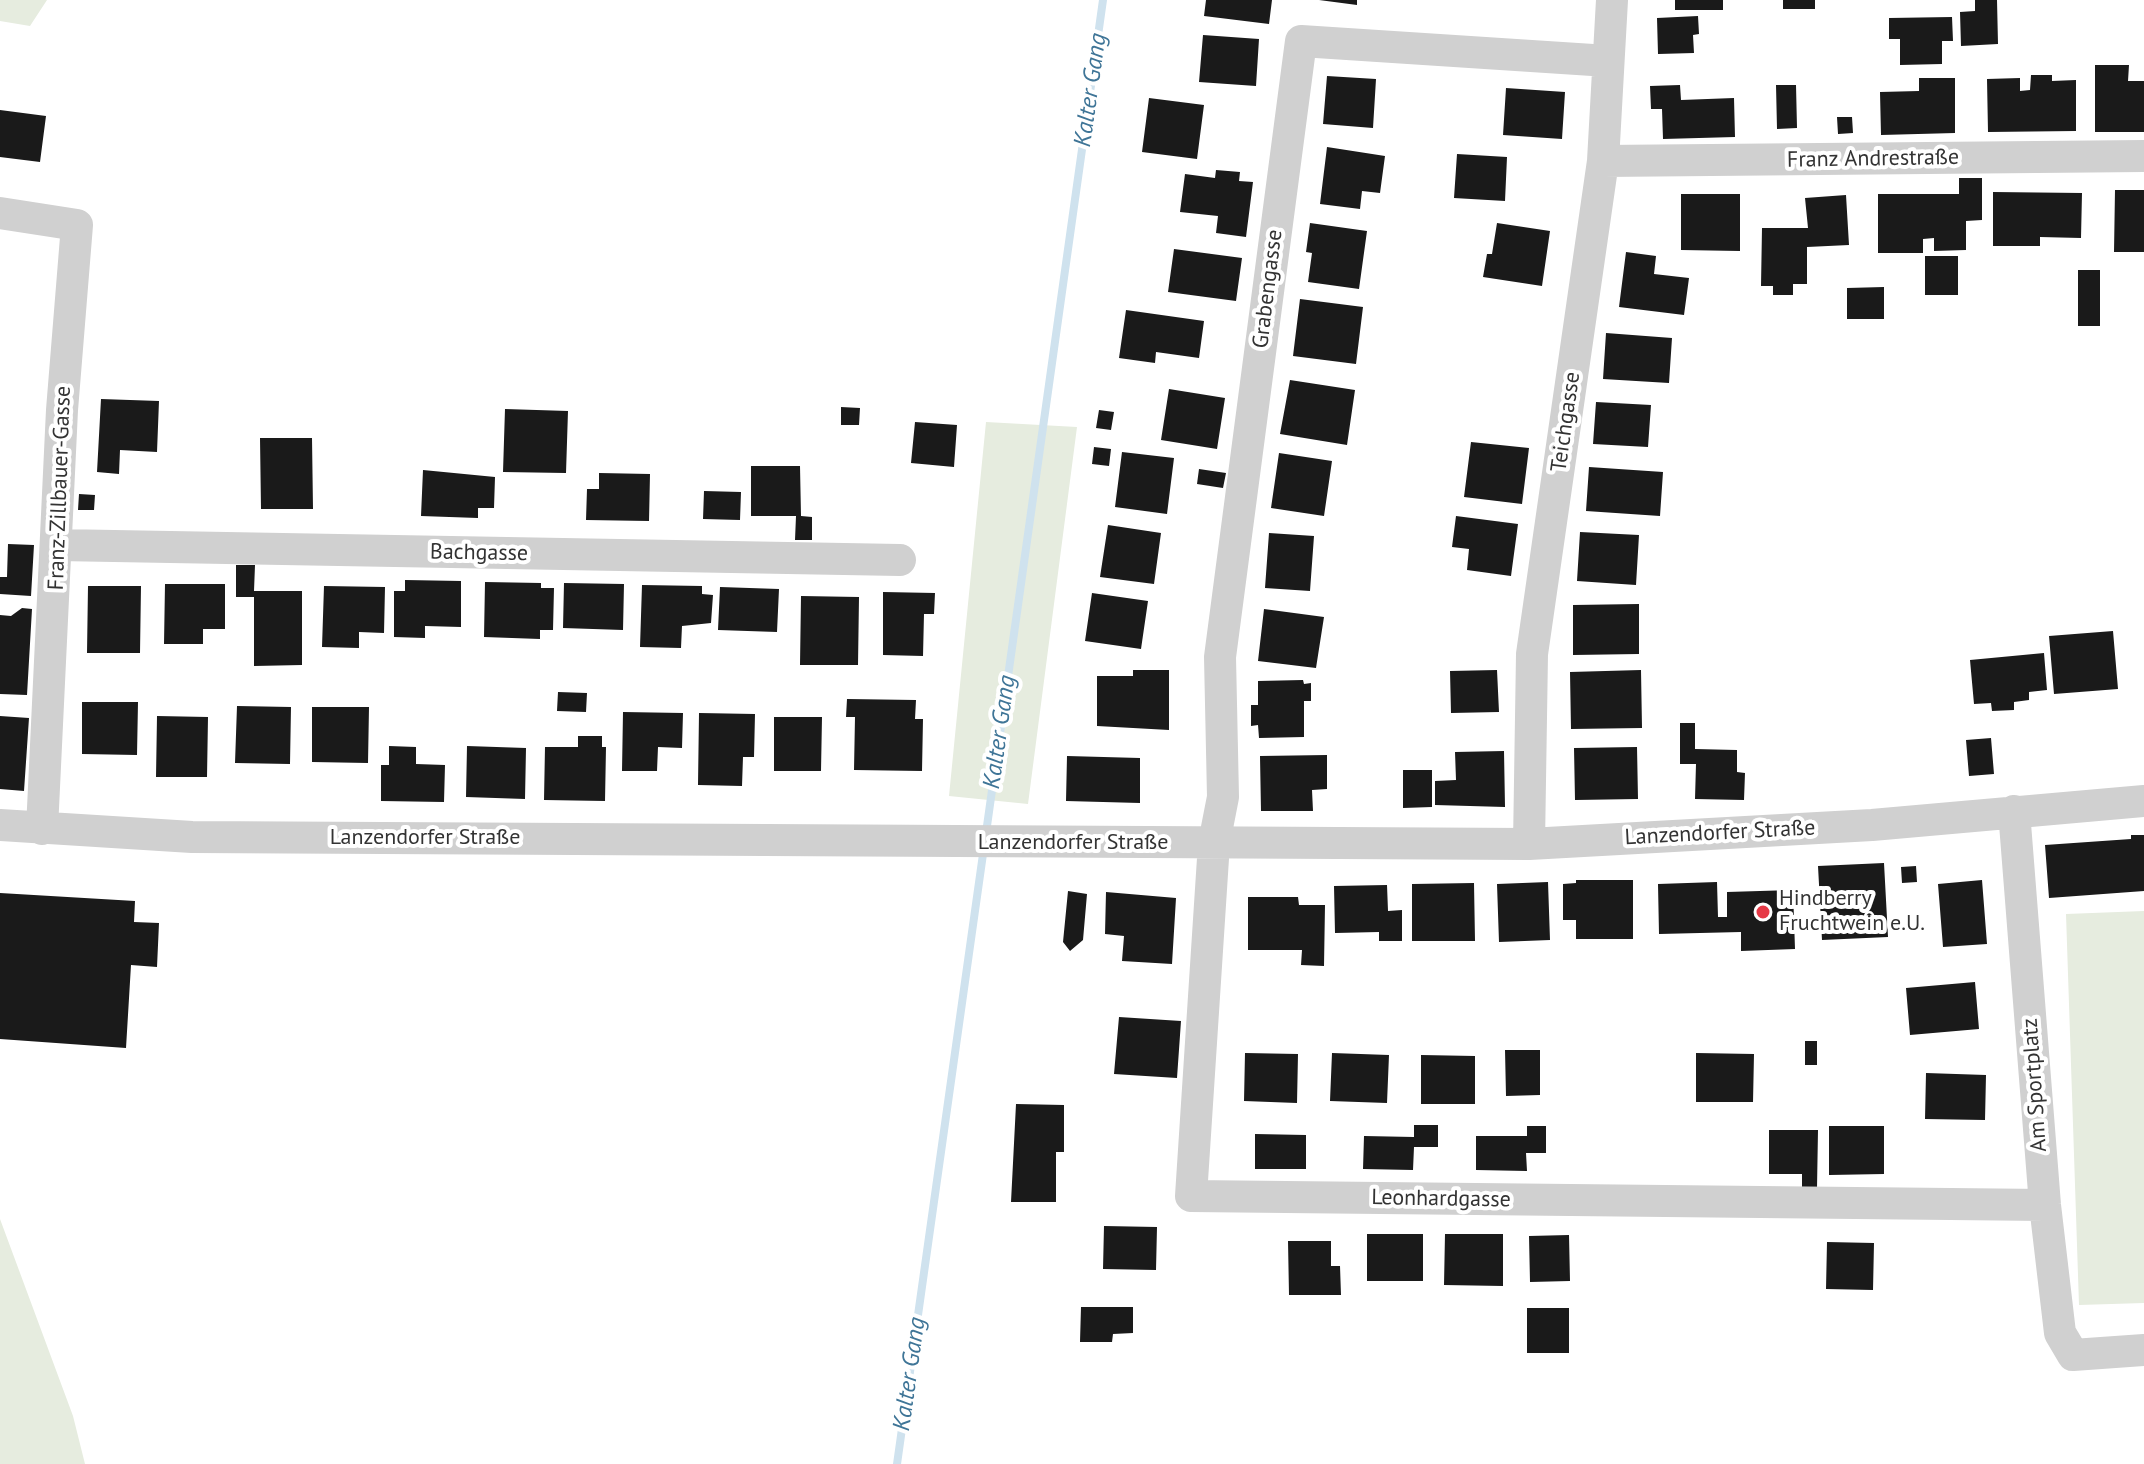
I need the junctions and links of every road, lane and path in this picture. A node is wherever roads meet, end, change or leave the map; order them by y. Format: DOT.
graph roads {
  1 [pos="1612,0"];
  2 [pos="1608,61"];
  3 [pos="2144,156"];
  4 [pos="1603,161"];
  5 [pos="0,213"];
  6 [pos="58,545"];
  7 [pos="900,560"];
  8 [pos="2144,801"];
  9 [pos="2014,811"];
  10 [pos="0,825"];
  11 [pos="42,829"];
  12 [pos="1214,843"];
  13 [pos="1529,844"];
  14 [pos="2045,1205"];
  15 [pos="2144,1350"];
  1 -- 2 [label="street, Teichgasse"];
  2 -- 4 [label="street, Teichgasse"];
  2 -- 12 [label="street, Grabengasse"];
  3 -- 4 [label="street, Franz Andrestraße"];
  4 -- 13 [label="street, Teichgasse"];
  5 -- 6 [label="street, Franz-Zillbauer-Gasse"];
  6 -- 7 [label="street, Bachgasse"];
  6 -- 11 [label="street, Franz-Zillbauer-Gasse"];
  8 -- 9 [label="street, Lanzendorfer Straße"];
  9 -- 13 [label="street, Lanzendorfer Straße"];
  9 -- 14 [label="street, Am Sportplatz"];
  10 -- 11 [label="street, Lanzendorfer Straße"];
  11 -- 12 [label="street, Lanzendorfer Straße"];
  12 -- 13 [label="street, Lanzendorfer Straße"];
  12 -- 14 [label="street, Leonhardgasse"];
  14 -- 15 [label="street, Am Sportplatz"];
}
